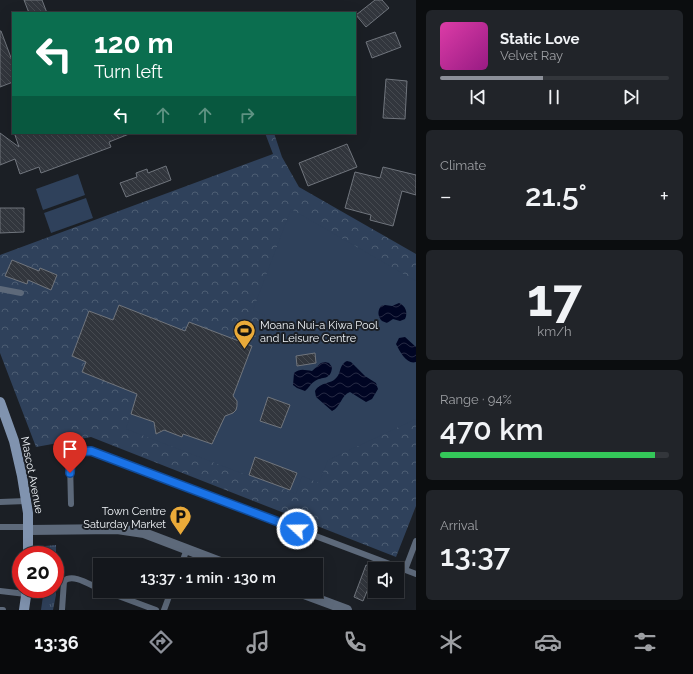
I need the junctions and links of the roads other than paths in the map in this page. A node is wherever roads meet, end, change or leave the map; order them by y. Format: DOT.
graph roads {
  1 [pos="0,289"];
  2 [pos="21,293"];
  3 [pos="0,402"];
  4 [pos="26,500"];
  5 [pos="0,502"];
  6 [pos="72,504"];
  7 [pos="0,527"];
  8 [pos="29,529"];
  9 [pos="416,541"];
  10 [pos="28,546"];
  11 [pos="187,549"];
  12 [pos="184,558"];
  13 [pos="210,558"];
  14 [pos="405,570"];
  15 [pos="416,574"];
  16 [pos="93,586"];
  17 [pos="0,591"];
  18 [pos="12,591"];
  19 [pos="26,598"];
  20 [pos="124,598"];
  21 [pos="168,598"];
  22 [pos="315,598"];
  23 [pos="0,610"];
  24 [pos="3,610"];
  25 [pos="24,610"];
  26 [pos="62,610"];
  27 [pos="156,610"];
  28 [pos="164,610"];
  29 [pos="347,610"];
  1 -- 2 [label="lane"];
  3 -- 4 [label="main road, Mascot Avenue"];
  4 -- 5 [label="lane"];
  4 -- 8 [label="main road, Mascot Avenue"];
  6 -- 14 [label="lane"];
  7 -- 8 [label="lane"];
  8 -- 10 [label="main road, Mascot Avenue"];
  8 -- 11 [label="street"];
  9 -- 14 [label="lane"];
  11 -- 12 [label="lane"];
  11 -- 13 [label="street"];
  14 -- 15 [label="lane"];
  16 -- 26 [label="lane"];
  17 -- 18 [label="lane"];
  19 -- 25 [label="main road"];
  20 -- 27 [label="lane"];
  21 -- 28 [label="lane"];
  22 -- 29 [label="street"];
  23 -- 24 [label="lane"];
}
